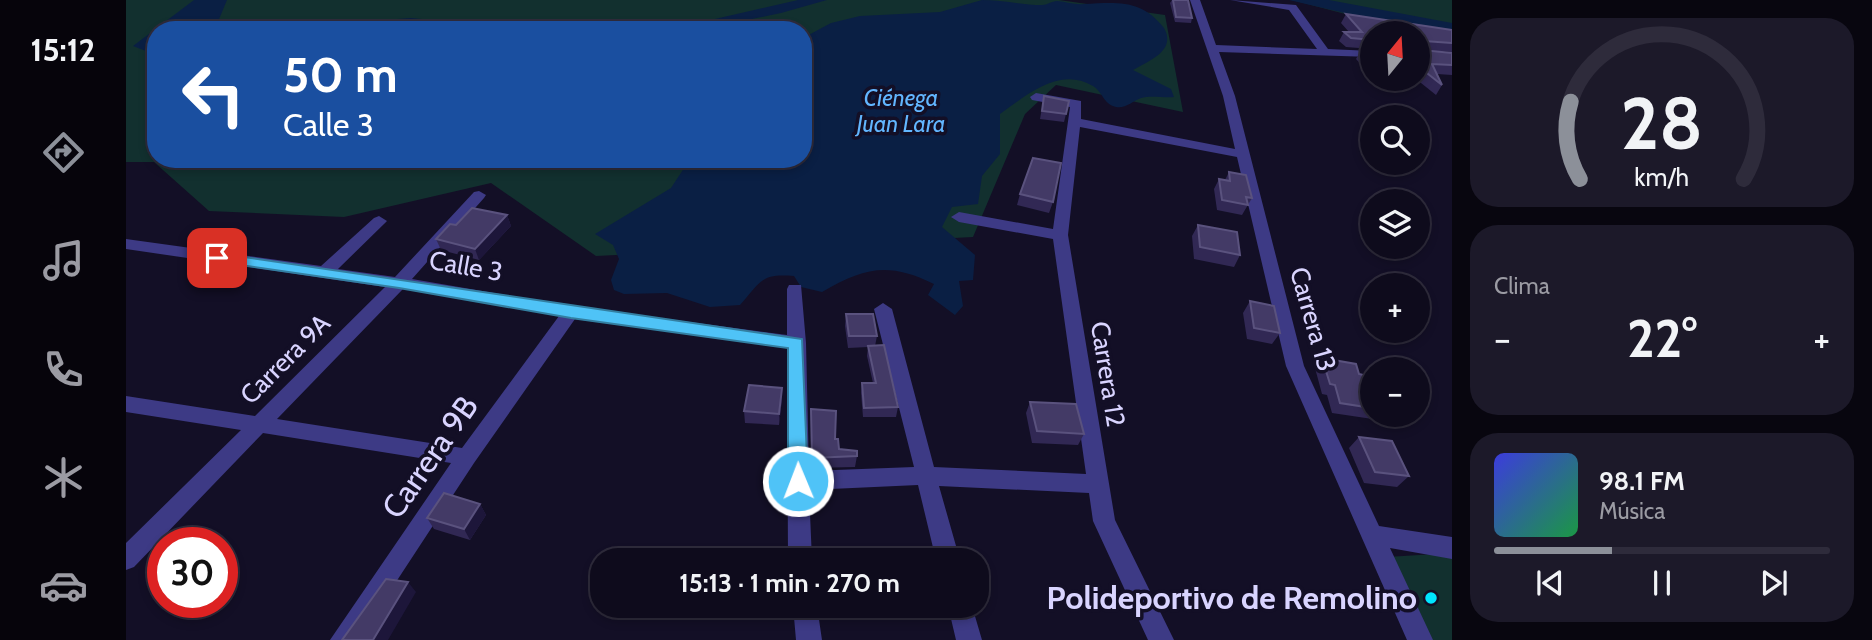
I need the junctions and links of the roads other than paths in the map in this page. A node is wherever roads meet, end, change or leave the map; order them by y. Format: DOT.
graph roads {
  1 [pos="1195,0"];
  2 [pos="1235,0"];
  3 [pos="1213,48"];
  4 [pos="1325,52"];
  5 [pos="1360,53"];
  6 [pos="1036,97"];
  7 [pos="1076,113"];
  8 [pos="1242,154"];
  9 [pos="479,195"];
  10 [pos="960,217"];
  11 [pos="379,221"];
  12 [pos="1060,236"];
  13 [pos="129,248"];
  14 [pos="325,272"];
  15 [pos="399,282"];
  16 [pos="794,289"];
  17 [pos="883,309"];
  18 [pos="571,312"];
  19 [pos="797,343"];
  20 [pos="126,404"];
  21 [pos="257,425"];
  22 [pos="467,457"];
  23 [pos="926,476"];
  24 [pos="798,481"];
  25 [pos="1098,484"];
  26 [pos="1374,536"];
  27 [pos="800,548"];
  28 [pos="945,548"];
  29 [pos="1452,548"];
  30 [pos="126,559"];
  31 [pos="806,618"];
  32 [pos="963,618"];
  33 [pos="342,640"];
  34 [pos="809,640"];
  35 [pos="969,640"];
  36 [pos="1161,640"];
  37 [pos="1420,640"];
  1 -- 3 [label="street, Carrera 13"];
  2 -- 4 [label="street"];
  3 -- 4 [label="street"];
  3 -- 8 [label="street, Carrera 13"];
  4 -- 5 [label="street"];
  6 -- 7 [label="street"];
  7 -- 8 [label="street"];
  7 -- 12 [label="street, Carrera 12"];
  8 -- 26 [label="street, Carrera 13"];
  9 -- 15 [label="street, Carrera 9A"];
  10 -- 12 [label="street"];
  11 -- 14 [label="street"];
  12 -- 25 [label="street, Carrera 12"];
  13 -- 14 [label="street, Calle 3"];
  14 -- 15 [label="street, Calle 3"];
  15 -- 18 [label="street, Calle 3"];
  15 -- 21 [label="street, Carrera 9A"];
  16 -- 19 [label="street"];
  17 -- 23 [label="street"];
  18 -- 19 [label="street, Calle 3"];
  18 -- 22 [label="street, Carrera 9B"];
  19 -- 24 [label="street"];
  20 -- 21 [label="street"];
  21 -- 22 [label="street"];
  21 -- 30 [label="street, Carrera 9A"];
  22 -- 33 [label="street, Carrera 9B"];
  23 -- 24 [label="street"];
  23 -- 25 [label="street"];
  23 -- 28 [label="street"];
  24 -- 27 [label="street"];
  25 -- 36 [label="street, Carrera 12"];
  26 -- 29 [label="street"];
  26 -- 37 [label="street, Carrera 13"];
  31 -- 34 [label="street"];
  32 -- 35 [label="street"];
}
